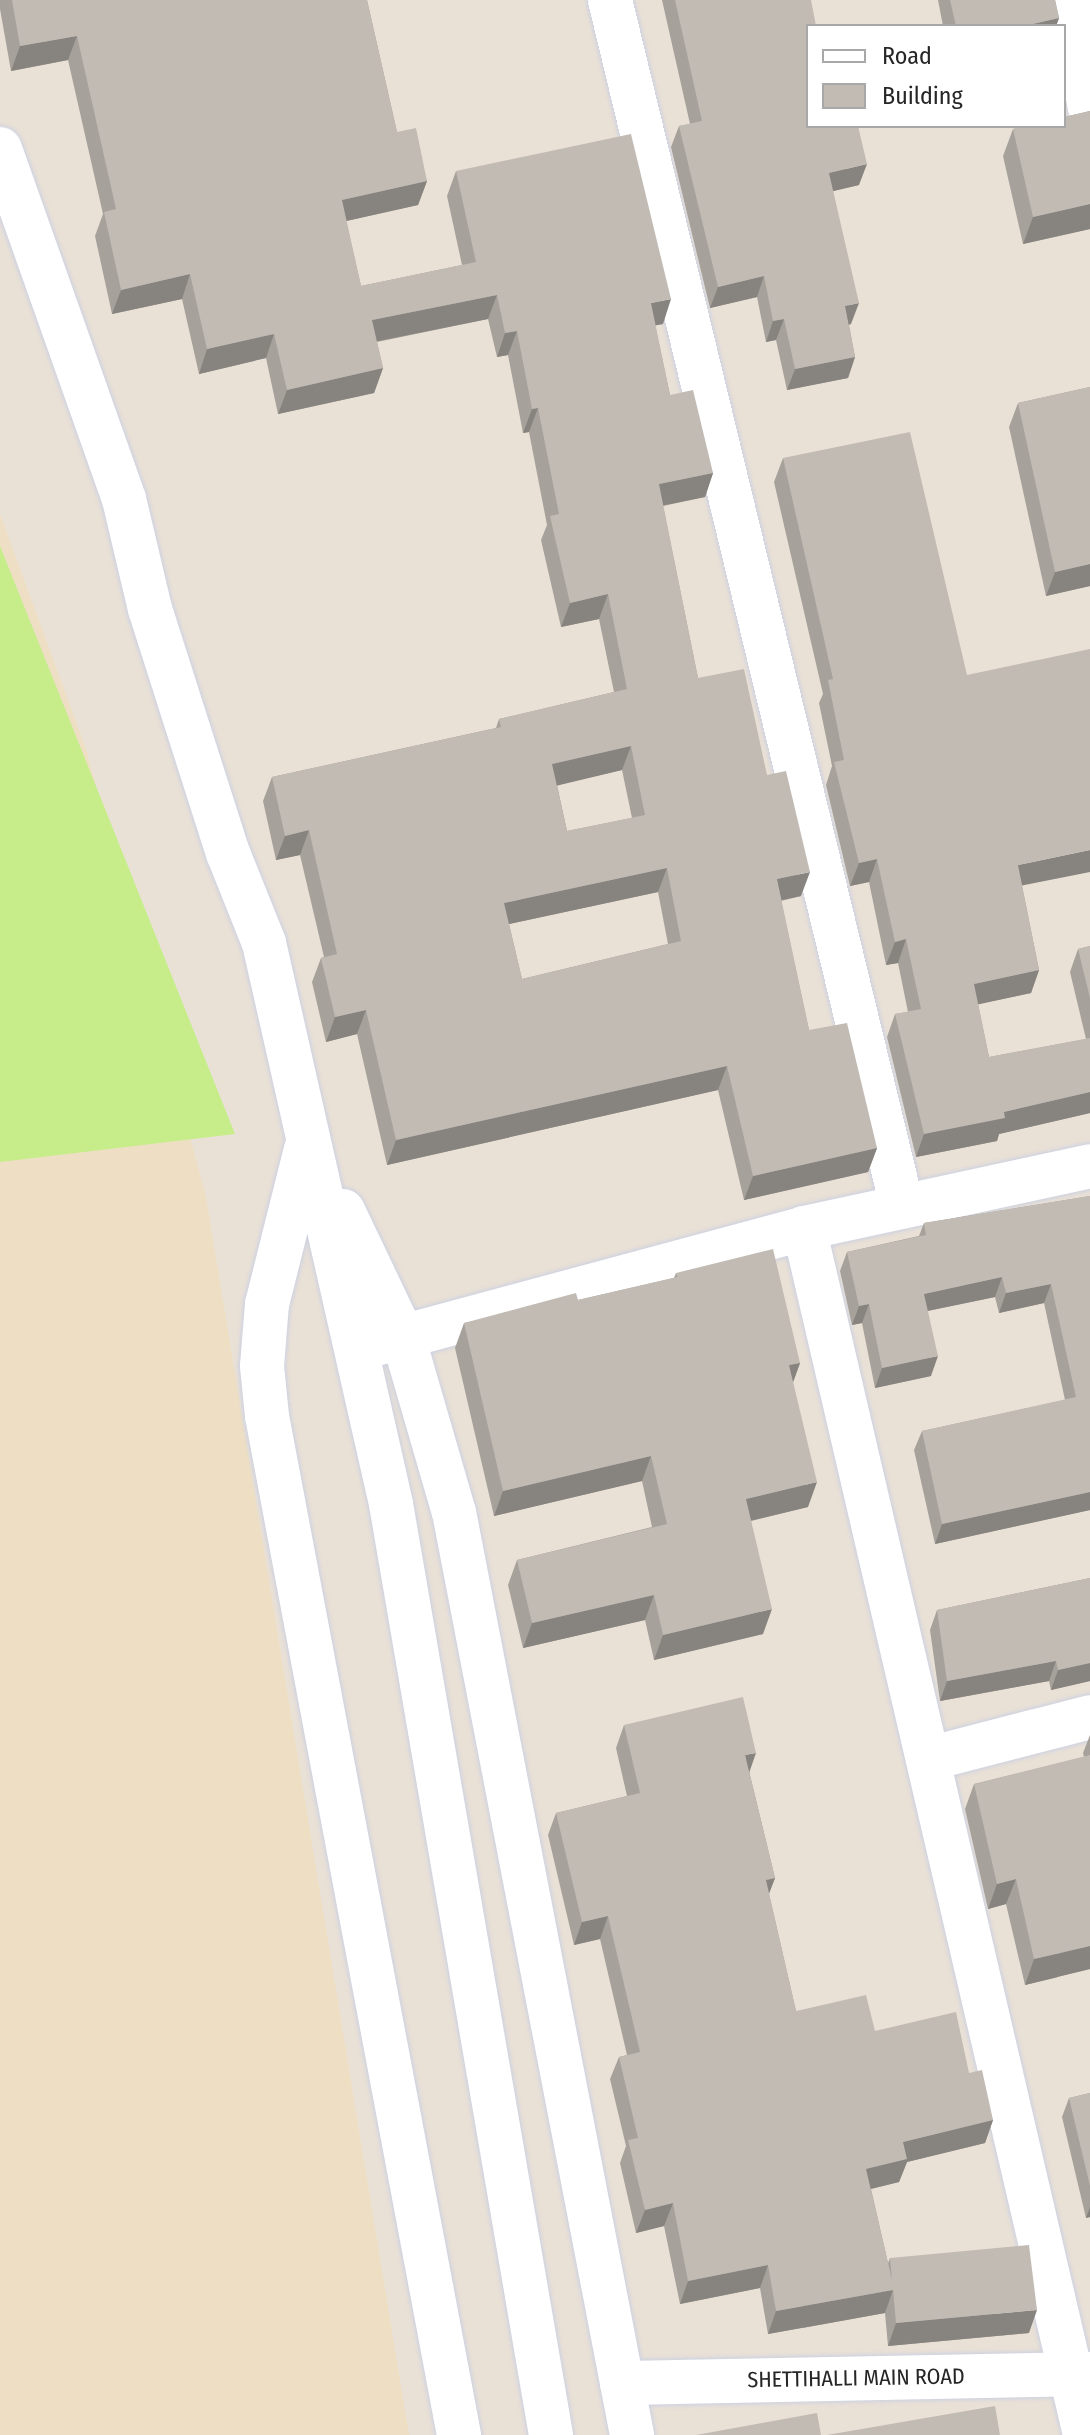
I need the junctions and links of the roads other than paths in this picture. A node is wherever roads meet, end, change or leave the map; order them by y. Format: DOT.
graph roads {
  1 [pos="610,0"];
  2 [pos="1069,0"];
  3 [pos="1090,108"];
  4 [pos="0,149"];
  5 [pos="309,1138"];
  6 [pos="1090,1166"];
  7 [pos="902,1206"];
  8 [pos="804,1228"];
  9 [pos="403,1337"];
  10 [pos="357,1349"];
  11 [pos="1090,1717"];
  12 [pos="928,1759"];
  13 [pos="1082,2374"];
  14 [pos="622,2383"];
  15 [pos="459,2435"];
  16 [pos="551,2435"];
  17 [pos="632,2435"];
  18 [pos="1085,2435"];
  1 -- 7 [label="street"];
  2 -- 3 [label="street"];
  4 -- 5 [label="street"];
  5 -- 9 [label="street"];
  5 -- 10 [label="street"];
  5 -- 15 [label="street"];
  6 -- 7 [label="street"];
  7 -- 8 [label="street"];
  8 -- 9 [label="street"];
  8 -- 12 [label="street"];
  9 -- 10 [label="street"];
  9 -- 14 [label="street"];
  10 -- 16 [label="street"];
  11 -- 12 [label="street"];
  12 -- 13 [label="street"];
  13 -- 14 [label="street, SHETTIHALLI MAIN ROAD"];
  13 -- 18 [label="street"];
  14 -- 17 [label="street"];
}
